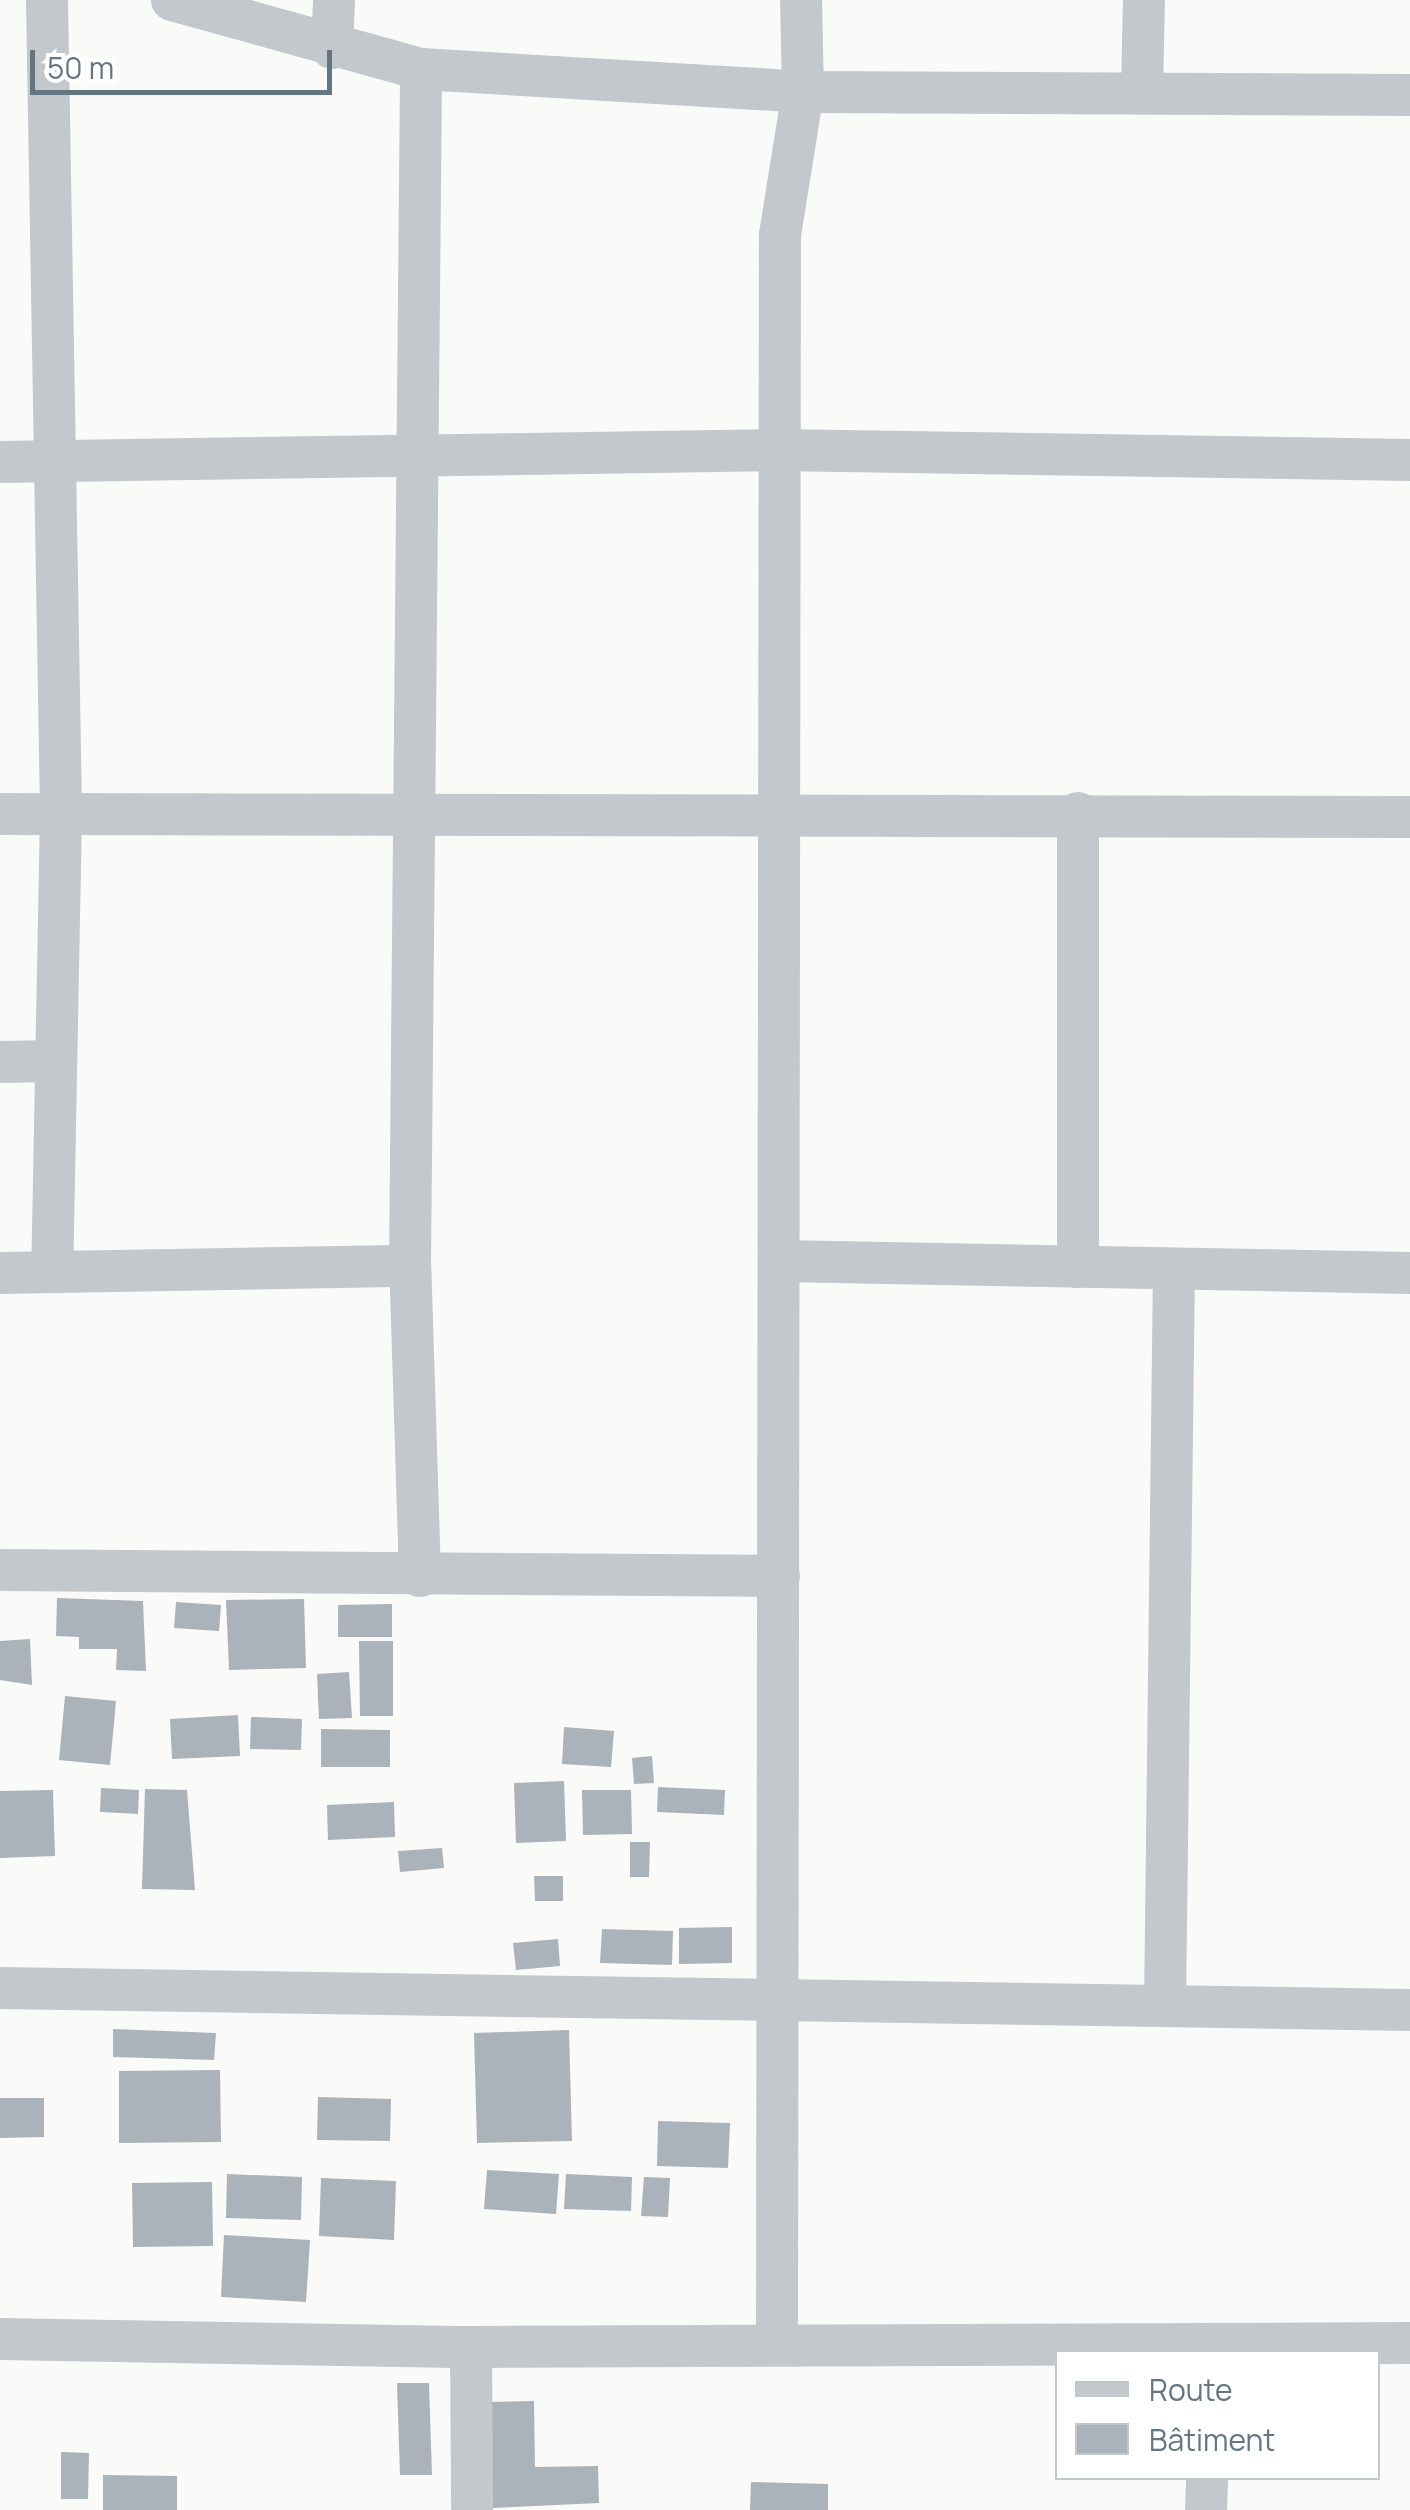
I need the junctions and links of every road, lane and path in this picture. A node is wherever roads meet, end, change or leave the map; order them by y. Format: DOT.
graph roads {
  1 [pos="47,0"];
  2 [pos="172,0"];
  3 [pos="334,0"];
  4 [pos="801,0"];
  5 [pos="1144,0"];
  6 [pos="332,48"];
  7 [pos="422,69"];
  8 [pos="803,92"];
  9 [pos="1142,92"];
  10 [pos="1410,95"];
  11 [pos="778,450"];
  12 [pos="418,458"];
  13 [pos="1410,460"];
  14 [pos="0,462"];
  15 [pos="52,463"];
  16 [pos="776,810"];
  17 [pos="418,813"];
  18 [pos="1078,813"];
  19 [pos="0,814"];
  20 [pos="61,814"];
  21 [pos="1410,817"];
  22 [pos="54,1061"];
  23 [pos="0,1062"];
  24 [pos="780,1261"];
  25 [pos="410,1266"];
  26 [pos="1078,1267"];
  27 [pos="1174,1269"];
  28 [pos="52,1272"];
  29 [pos="0,1273"];
  30 [pos="1410,1273"];
  31 [pos="0,1570"];
  32 [pos="420,1576"];
  33 [pos="779,1576"];
  34 [pos="0,1988"];
  35 [pos="781,2000"];
  36 [pos="1165,2005"];
  37 [pos="1410,2010"];
  38 [pos="0,2339"];
  39 [pos="1410,2342"];
  40 [pos="777,2344"];
  41 [pos="471,2347"];
  42 [pos="1210,2350"];
  43 [pos="1207,2480"];
  44 [pos="472,2510"];
  45 [pos="1206,2510"];
  1 -- 15 [label="street"];
  2 -- 6 [label="street"];
  3 -- 6 [label="street"];
  4 -- 8 [label="street"];
  5 -- 9 [label="street"];
  6 -- 7 [label="street"];
  7 -- 8 [label="street"];
  7 -- 12 [label="street"];
  8 -- 9 [label="street"];
  8 -- 11 [label="street"];
  9 -- 10 [label="street"];
  11 -- 12 [label="street"];
  11 -- 13 [label="street"];
  11 -- 16 [label="street"];
  12 -- 15 [label="street"];
  12 -- 17 [label="street"];
  14 -- 15 [label="street"];
  15 -- 20 [label="street"];
  16 -- 17 [label="street"];
  16 -- 18 [label="street"];
  16 -- 24 [label="street"];
  17 -- 20 [label="street"];
  17 -- 25 [label="street"];
  18 -- 21 [label="street"];
  18 -- 26 [label="street"];
  19 -- 20 [label="street"];
  20 -- 22 [label="street"];
  22 -- 23 [label="street"];
  22 -- 28 [label="street"];
  24 -- 26 [label="street"];
  24 -- 33 [label="street"];
  25 -- 28 [label="street"];
  25 -- 32 [label="street"];
  26 -- 27 [label="street"];
  27 -- 30 [label="street"];
  27 -- 36 [label="street"];
  28 -- 29 [label="street"];
  31 -- 32 [label="street"];
  32 -- 33 [label="street"];
  33 -- 35 [label="street"];
  34 -- 35 [label="street"];
  35 -- 36 [label="street"];
  35 -- 40 [label="street"];
  36 -- 37 [label="street"];
  38 -- 41 [label="street"];
  39 -- 42 [label="street"];
  40 -- 41 [label="street"];
  40 -- 42 [label="street"];
  41 -- 44 [label="street"];
  43 -- 45 [label="street"];
}
